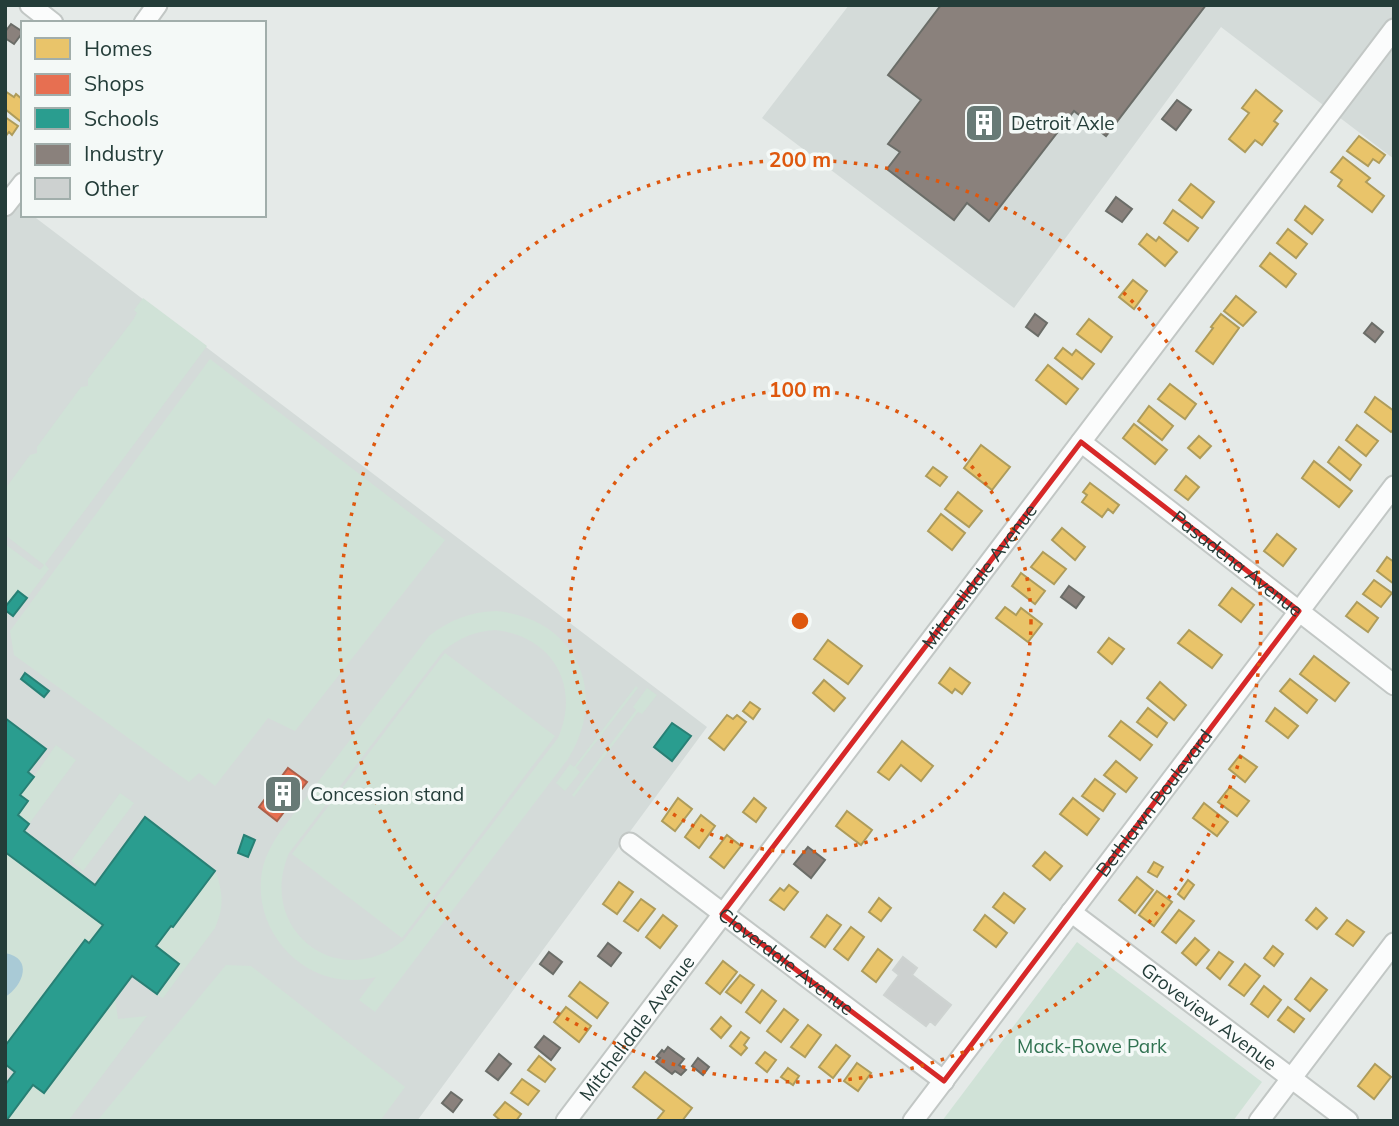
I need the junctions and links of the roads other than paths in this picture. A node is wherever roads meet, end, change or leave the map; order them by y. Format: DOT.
graph roads {
  1 [pos="30,5"];
  2 [pos="157,5"];
  3 [pos="50,21"];
  4 [pos="145,21"];
  5 [pos="1394,30"];
  6 [pos="21,186"];
  7 [pos="5,206"];
  8 [pos="1081,442"];
  9 [pos="1394,486"];
  10 [pos="1299,611"];
  11 [pos="1394,685"];
  12 [pos="630,843"];
  13 [pos="1070,912"];
  14 [pos="722,914"];
  15 [pos="1394,943"];
  16 [pos="1291,1079"];
  17 [pos="944,1081"];
  18 [pos="566,1121"];
  19 [pos="913,1121"];
  20 [pos="1259,1121"];
  21 [pos="1348,1121"];
  1 -- 3 [label="street"];
  2 -- 4 [label="street"];
  5 -- 8 [label="street, Mitchelldale Avenue"];
  6 -- 7 [label="street"];
  8 -- 10 [label="street, Pasadena Avenue"];
  8 -- 14 [label="street, Mitchelldale Avenue"];
  9 -- 10 [label="street, Bethlawn Boulevard"];
  10 -- 11 [label="street, Pasadena Avenue"];
  10 -- 13 [label="street, Bethlawn Boulevard"];
  12 -- 14 [label="street, Cloverdale Avenue"];
  13 -- 16 [label="street, Groveview Avenue"];
  13 -- 17 [label="street, Bethlawn Boulevard"];
  14 -- 17 [label="street, Cloverdale Avenue"];
  14 -- 18 [label="street, Mitchelldale Avenue"];
  15 -- 16 [label="street"];
  16 -- 20 [label="street"];
  16 -- 21 [label="street, Groveview Avenue"];
  17 -- 19 [label="street, Bethlawn Boulevard"];
}
